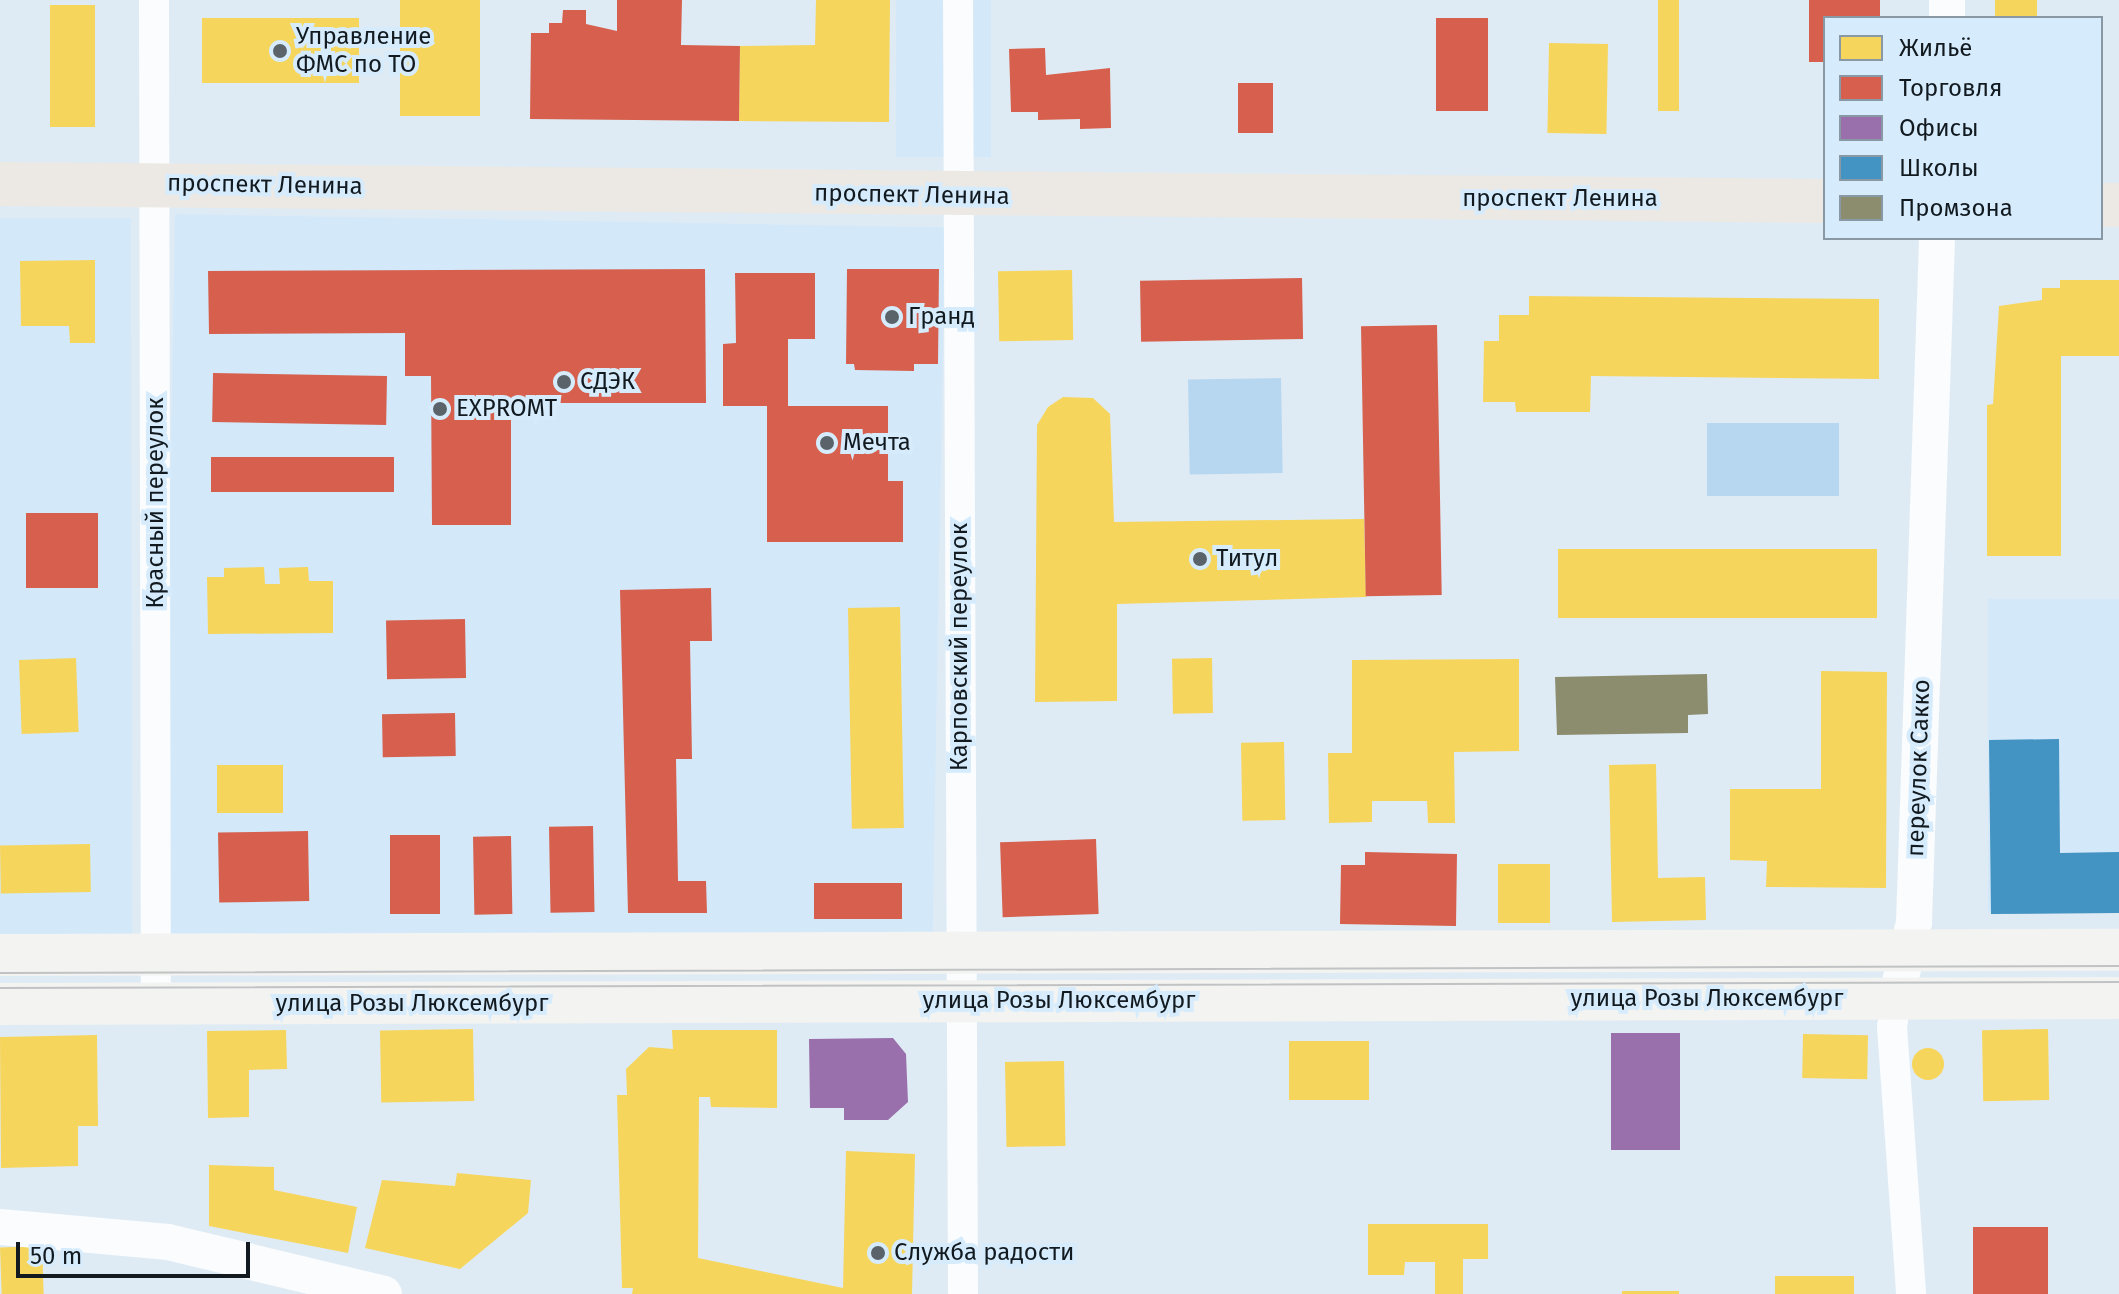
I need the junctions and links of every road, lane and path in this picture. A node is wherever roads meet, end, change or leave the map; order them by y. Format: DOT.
graph roads {
  1 [pos="154,0"];
  2 [pos="958,0"];
  3 [pos="156,183"];
  4 [pos="0,184"];
  5 [pos="958,196"];
  6 [pos="1823,201"];
  7 [pos="1937,240"];
  8 [pos="1910,950"];
  9 [pos="2119,950"];
  10 [pos="962,953"];
  11 [pos="0,955"];
  12 [pos="156,956"];
  13 [pos="2119,998"];
  14 [pos="1896,999"];
  15 [pos="962,1002"];
  16 [pos="0,1004"];
  17 [pos="156,1005"];
  18 [pos="0,1227"];
  19 [pos="384,1294"];
  20 [pos="963,1294"];
  21 [pos="1911,1294"];
  1 -- 3 [label="street, Красный переулок"];
  2 -- 5 [label="street, Карповский переулок"];
  3 -- 4 [label="main road, проспект Ленина"];
  3 -- 5 [label="main road, проспект Ленина"];
  3 -- 12 [label="street, Красный переулок"];
  5 -- 6 [label="main road, проспект Ленина"];
  5 -- 10 [label="street, Карповский переулок"];
  7 -- 8 [label="street, переулок Сакко"];
  8 -- 9 [label="main road, улица Розы Люксембург"];
  8 -- 10 [label="main road, улица Розы Люксембург"];
  8 -- 14 [label="street, переулок Сакко"];
  10 -- 12 [label="main road, улица Розы Люксембург"];
  10 -- 15 [label="street, Карповский переулок"];
  11 -- 12 [label="main road, улица Розы Люксембург"];
  12 -- 17 [label="street, Красный переулок"];
  13 -- 14 [label="main road, улица Розы Люксембург"];
  14 -- 15 [label="main road, улица Розы Люксембург"];
  14 -- 21 [label="street, переулок Сакко"];
  15 -- 17 [label="main road, улица Розы Люксембург"];
  15 -- 20 [label="street, Карповский переулок"];
  16 -- 17 [label="main road, улица Розы Люксембург"];
  18 -- 19 [label="street"];
}
